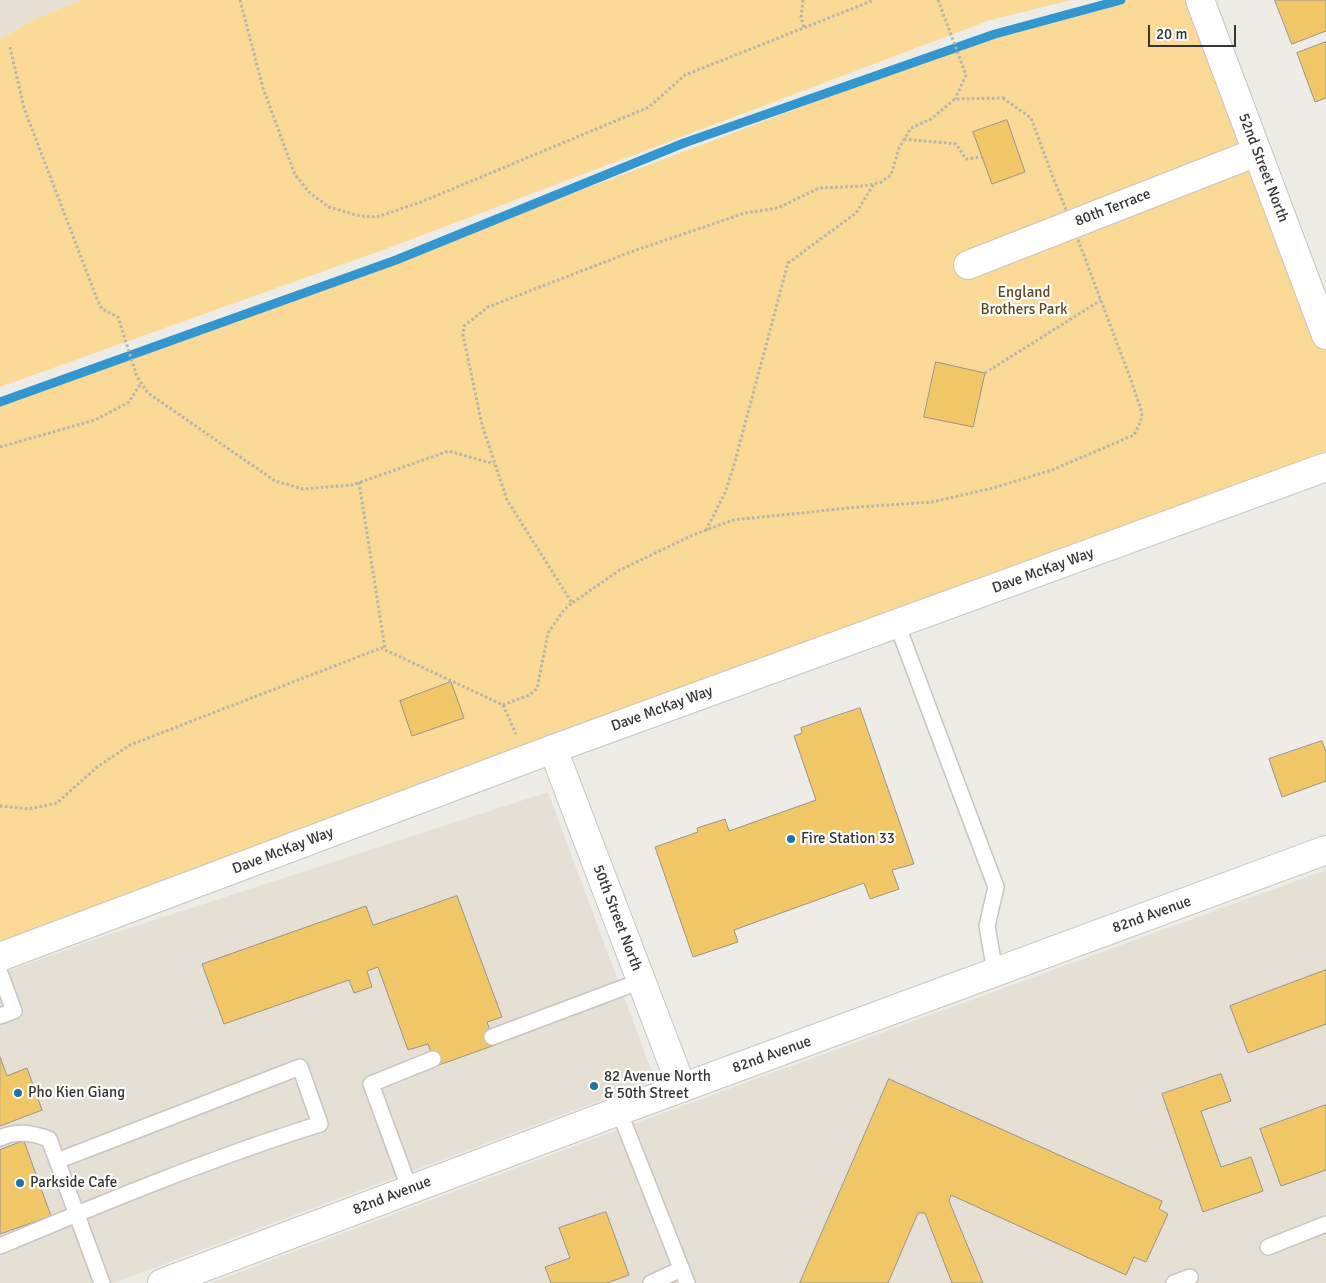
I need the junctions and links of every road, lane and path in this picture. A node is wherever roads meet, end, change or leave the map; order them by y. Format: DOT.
graph roads {
  1 [pos="240,0"];
  2 [pos="803,0"];
  3 [pos="874,0"];
  4 [pos="938,0"];
  5 [pos="1205,12"];
  6 [pos="804,28"];
  7 [pos="10,47"];
  8 [pos="955,98"];
  9 [pos="904,139"];
  10 [pos="1257,152"];
  11 [pos="982,157"];
  12 [pos="874,184"];
  13 [pos="1072,224"];
  14 [pos="968,265"];
  15 [pos="1100,300"];
  16 [pos="1326,335"];
  17 [pos="985,373"];
  18 [pos="141,383"];
  19 [pos="0,448"];
  20 [pos="495,464"];
  21 [pos="1326,467"];
  22 [pos="359,482"];
  23 [pos="706,530"];
  24 [pos="572,602"];
  25 [pos="897,624"];
  26 [pos="385,650"];
  27 [pos="503,705"];
  28 [pos="518,740"];
  29 [pos="553,749"];
  30 [pos="0,806"];
  31 [pos="1326,850"];
  32 [pos="0,956"];
  33 [pos="995,972"];
  34 [pos="0,973"];
  35 [pos="641,981"];
  36 [pos="0,1016"];
  37 [pos="492,1037"];
  38 [pos="433,1059"];
  39 [pos="682,1088"];
  40 [pos="619,1110"];
  41 [pos="0,1138"];
  42 [pos="57,1160"];
  43 [pos="410,1190"];
  44 [pos="78,1214"];
  45 [pos="1326,1224"];
  46 [pos="0,1246"];
  47 [pos="1268,1247"];
  48 [pos="684,1276"];
  49 [pos="1190,1277"];
  50 [pos="102,1283"];
  51 [pos="162,1283"];
  52 [pos="651,1283"];
  53 [pos="1174,1283"];
  1 -- 6 [label="path"];
  2 -- 6 [label="path"];
  3 -- 6 [label="path"];
  4 -- 8 [label="path"];
  5 -- 10 [label="street, 52nd Street North"];
  7 -- 18 [label="path"];
  8 -- 9 [label="path"];
  8 -- 13 [label="path"];
  9 -- 11 [label="path"];
  9 -- 12 [label="path"];
  10 -- 13 [label="street, 80th Terrace"];
  10 -- 16 [label="street, 52nd Street North"];
  12 -- 20 [label="path"];
  12 -- 23 [label="path"];
  13 -- 14 [label="street, 80th Terrace"];
  13 -- 15 [label="path"];
  15 -- 17 [label="path"];
  15 -- 23 [label="path"];
  18 -- 19 [label="path"];
  18 -- 22 [label="path"];
  20 -- 22 [label="path"];
  20 -- 24 [label="path"];
  21 -- 25 [label="street, Dave McKay Way"];
  22 -- 26 [label="path"];
  23 -- 24 [label="path"];
  24 -- 27 [label="path"];
  25 -- 29 [label="street, Dave McKay Way"];
  25 -- 33 [label="lane"];
  26 -- 27 [label="path"];
  26 -- 30 [label="path"];
  27 -- 28 [label="path"];
  29 -- 32 [label="street, Dave McKay Way"];
  29 -- 35 [label="street, 50th Street North"];
  31 -- 33 [label="street, 82nd Avenue"];
  33 -- 39 [label="street, 82nd Avenue"];
  34 -- 36 [label="lane"];
  35 -- 37 [label="lane"];
  35 -- 39 [label="street, 50th Street North"];
  38 -- 43 [label="lane"];
  39 -- 40 [label="street, 82nd Avenue"];
  40 -- 43 [label="street, 82nd Avenue"];
  40 -- 48 [label="lane"];
  41 -- 42 [label="lane"];
  42 -- 44 [label="lane"];
  42 -- 44 [label="lane"];
  43 -- 51 [label="street, 82nd Avenue"];
  44 -- 46 [label="lane"];
  44 -- 50 [label="lane"];
  45 -- 47 [label="lane"];
  48 -- 52 [label="lane"];
  49 -- 53 [label="lane"];
}
